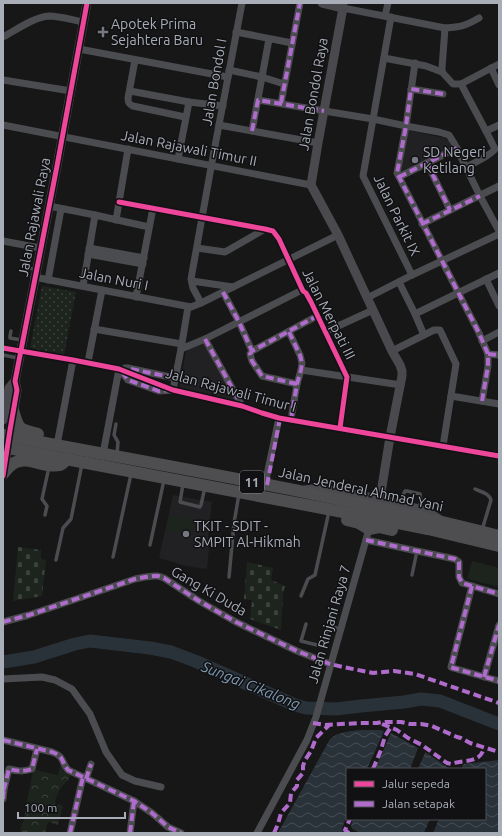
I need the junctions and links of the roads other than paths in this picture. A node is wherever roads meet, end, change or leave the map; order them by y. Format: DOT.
graph roads {
  1 [pos="87,3"];
  2 [pos="242,3"];
  3 [pos="300,3"];
  4 [pos="322,3"];
  5 [pos="388,3"];
  6 [pos="343,6"];
  7 [pos="388,16"];
  8 [pos="479,18"];
  9 [pos="83,22"];
  10 [pos="445,28"];
  11 [pos="236,32"];
  12 [pos="3,37"];
  13 [pos="269,39"];
  14 [pos="292,43"];
  15 [pos="79,49"];
  16 [pos="384,58"];
  17 [pos="135,60"];
  18 [pos="415,64"];
  19 [pos="499,64"];
  20 [pos="491,68"];
  21 [pos="442,72"];
  22 [pos="229,74"];
  23 [pos="262,77"];
  24 [pos="3,80"];
  25 [pos="284,84"];
  26 [pos="461,84"];
  27 [pos="499,85"];
  28 [pos="412,89"];
  29 [pos="71,91"];
  30 [pos="130,91"];
  31 [pos="443,94"];
  32 [pos="258,100"];
  33 [pos="189,102"];
  34 [pos="281,104"];
  35 [pos="223,106"];
  36 [pos="324,111"];
  37 [pos="185,117"];
  38 [pos="373,119"];
  39 [pos="219,125"];
  40 [pos="499,125"];
  41 [pos="3,126"];
  42 [pos="406,126"];
  43 [pos="252,131"];
  44 [pos="486,131"];
  45 [pos="62,137"];
  46 [pos="318,142"];
  47 [pos="457,148"];
  48 [pos="128,150"];
  49 [pos="178,159"];
  50 [pos="427,163"];
  51 [pos="212,166"];
  52 [pos="466,167"];
  53 [pos="399,177"];
  54 [pos="311,185"];
  55 [pos="499,186"];
  56 [pos="480,196"];
  57 [pos="119,202"];
  58 [pos="49,206"];
  59 [pos="153,208"];
  60 [pos="61,209"];
  61 [pos="450,210"];
  62 [pos="96,215"];
  63 [pos="202,217"];
  64 [pos="116,220"];
  65 [pos="422,224"];
  66 [pos="149,228"];
  67 [pos="266,229"];
  68 [pos="499,233"];
  69 [pos="338,236"];
  70 [pos="3,240"];
  71 [pos="40,248"];
  72 [pos="197,248"];
  73 [pos="89,251"];
  74 [pos="288,259"];
  75 [pos="143,261"];
  76 [pos="442,261"];
  77 [pos="26,268"];
  78 [pos="35,273"];
  79 [pos="499,273"];
  80 [pos="412,275"];
  81 [pos="486,279"];
  82 [pos="48,280"];
  83 [pos="192,281"];
  84 [pos="399,282"];
  85 [pos="83,286"];
  86 [pos="233,287"];
  87 [pos="102,290"];
  88 [pos="303,291"];
  89 [pos="224,292"];
  90 [pos="458,293"];
  91 [pos="136,297"];
  92 [pos="367,298"];
  93 [pos="201,303"];
  94 [pos="499,306"];
  95 [pos="188,307"];
  96 [pos="373,310"];
  97 [pos="415,314"];
  98 [pos="317,316"];
  99 [pos="239,322"];
  100 [pos="94,329"];
  101 [pos="11,331"];
  102 [pos="289,332"];
  103 [pos="325,332"];
  104 [pos="499,332"];
  105 [pos="424,336"];
  106 [pos="205,339"];
  107 [pos="22,340"];
  108 [pos="482,341"];
  109 [pos="182,346"];
  110 [pos="3,348"];
  111 [pos="252,351"];
  112 [pos="392,351"];
  113 [pos="20,354"];
  114 [pos="488,354"];
  115 [pos="3,355"];
  116 [pos="499,355"];
  117 [pos="73,360"];
  118 [pos="88,362"];
  119 [pos="119,369"];
  120 [pos="301,370"];
  121 [pos="347,377"];
  122 [pos="175,378"];
  123 [pos="297,384"];
  124 [pos="401,385"];
  125 [pos="172,390"];
  126 [pos="451,396"];
  127 [pos="482,401"];
  128 [pos="499,404"];
  129 [pos="242,406"];
  130 [pos="6,412"];
  131 [pos="278,418"];
  132 [pos="291,419"];
  133 [pos="116,424"];
  134 [pos="340,428"];
  135 [pos="390,437"];
  136 [pos="5,441"];
  137 [pos="55,445"];
  138 [pos="443,446"];
  139 [pos="103,454"];
  140 [pos="499,456"];
  141 [pos="117,457"];
  142 [pos="67,459"];
  143 [pos="82,462"];
  144 [pos="48,470"];
  145 [pos="3,475"];
  146 [pos="129,480"];
  147 [pos="265,484"];
  148 [pos="163,486"];
  149 [pos="182,490"];
  150 [pos="475,490"];
  151 [pos="300,491"];
  152 [pos="203,494"];
  153 [pos="239,498"];
  154 [pos="380,499"];
  155 [pos="401,503"];
  156 [pos="304,504"];
  157 [pos="418,509"];
  158 [pos="45,515"];
  159 [pos="326,523"];
  160 [pos="445,523"];
  161 [pos="428,529"];
  162 [pos="481,531"];
  163 [pos="367,534"];
  164 [pos="497,543"];
  165 [pos="150,545"];
  166 [pos="417,551"];
  167 [pos="113,557"];
  168 [pos="56,560"];
  169 [pos="412,575"];
  170 [pos="230,577"];
  171 [pos="472,586"];
  172 [pos="499,594"];
  173 [pos="301,596"];
  174 [pos="331,616"];
  175 [pos="3,622"];
  176 [pos="306,624"];
  177 [pos="499,625"];
  178 [pos="329,626"];
  179 [pos="340,629"];
  180 [pos="330,664"];
  181 [pos="484,677"];
  182 [pos="3,679"];
  183 [pos="499,681"];
  184 [pos="3,740"];
  185 [pos="37,749"];
  186 [pos="91,764"];
  187 [pos="85,778"];
  188 [pos="161,787"];
  189 [pos="4,789"];
  190 [pos="3,799"];
  191 [pos="134,801"];
  192 [pos="70,833"];
  193 [pos="130,833"];
  194 [pos="181,833"];
  195 [pos="257,833"];
  1 -- 9 [label="street, Jalan Rajawali Raya"];
  2 -- 11 [label="street, Jalan Bondol I"];
  3 -- 14 [label="street"];
  4 -- 6 [label="street"];
  5 -- 7 [label="street, Jalan Parkit IX"];
  6 -- 7 [label="street"];
  6 -- 36 [label="street, Jalan Bondol Raya"];
  7 -- 10 [label="street"];
  7 -- 16 [label="street, Jalan Parkit IX"];
  8 -- 10 [label="street"];
  9 -- 12 [label="street"];
  9 -- 15 [label="street, Jalan Rajawali Raya"];
  10 -- 21 [label="street"];
  11 -- 13 [label="street"];
  11 -- 22 [label="street, Jalan Bondol I"];
  13 -- 14 [label="street"];
  13 -- 23 [label="street"];
  14 -- 25 [label="street"];
  15 -- 17 [label="street"];
  15 -- 29 [label="street, Jalan Rajawali Raya"];
  16 -- 18 [label="street"];
  16 -- 38 [label="street, Jalan Parkit IX"];
  17 -- 22 [label="street"];
  17 -- 30 [label="street"];
  18 -- 21 [label="street"];
  18 -- 28 [label="street"];
  19 -- 20 [label="street"];
  20 -- 26 [label="street"];
  20 -- 27 [label="street"];
  21 -- 26 [label="street"];
  22 -- 23 [label="street"];
  22 -- 35 [label="street, Jalan Bondol I"];
  23 -- 25 [label="street"];
  23 -- 32 [label="street"];
  24 -- 29 [label="street"];
  25 -- 34 [label="street"];
  26 -- 44 [label="street"];
  28 -- 31 [label="street"];
  28 -- 42 [label="street"];
  29 -- 45 [label="street, Jalan Rajawali Raya"];
  30 -- 33 [label="street"];
  30 -- 37 [label="street"];
  32 -- 34 [label="street"];
  32 -- 43 [label="street"];
  33 -- 35 [label="street"];
  33 -- 37 [label="street"];
  34 -- 36 [label="street"];
  35 -- 39 [label="street, Jalan Bondol I"];
  36 -- 38 [label="street"];
  36 -- 46 [label="street, Jalan Bondol Raya"];
  37 -- 49 [label="street"];
  38 -- 42 [label="street"];
  38 -- 80 [label="street, Jalan Parkit IX"];
  39 -- 43 [label="street"];
  39 -- 51 [label="street, Jalan Bondol I"];
  40 -- 44 [label="street"];
  41 -- 45 [label="street, Jalan Rajawali Timur II"];
  42 -- 47 [label="street"];
  42 -- 53 [label="street"];
  43 -- 46 [label="street"];
  44 -- 52 [label="street"];
  45 -- 48 [label="street, Jalan Rajawali Timur II"];
  45 -- 58 [label="street, Jalan Rajawali Raya"];
  46 -- 54 [label="street, Jalan Bondol Raya"];
  47 -- 50 [label="street"];
  47 -- 52 [label="street"];
  48 -- 49 [label="street, Jalan Rajawali Timur II"];
  48 -- 57 [label="street"];
  49 -- 51 [label="street, Jalan Rajawali Timur II"];
  50 -- 53 [label="street"];
  50 -- 61 [label="street"];
  51 -- 54 [label="street, Jalan Rajawali Timur II"];
  51 -- 63 [label="street, Jalan Bondol I"];
  52 -- 56 [label="street"];
  53 -- 65 [label="street"];
  54 -- 69 [label="street"];
  55 -- 56 [label="street"];
  56 -- 61 [label="street"];
  56 -- 68 [label="street"];
  57 -- 59 [label="street"];
  57 -- 64 [label="street"];
  58 -- 60 [label="street"];
  58 -- 71 [label="street, Jalan Rajawali Raya"];
  59 -- 63 [label="street"];
  59 -- 66 [label="street"];
  60 -- 62 [label="street"];
  60 -- 82 [label="street"];
  61 -- 65 [label="street"];
  62 -- 64 [label="street"];
  62 -- 73 [label="street"];
  63 -- 67 [label="street"];
  63 -- 72 [label="street, Jalan Bondol I"];
  64 -- 66 [label="street"];
  65 -- 76 [label="street"];
  66 -- 75 [label="street"];
  67 -- 72 [label="street"];
  67 -- 74 [label="street, Jalan Merpati III"];
  68 -- 76 [label="street"];
  69 -- 74 [label="street"];
  69 -- 92 [label="street"];
  70 -- 71 [label="street"];
  71 -- 78 [label="street, Jalan Rajawali Raya"];
  72 -- 83 [label="street, Jalan Bondol I"];
  73 -- 75 [label="street"];
  73 -- 85 [label="street"];
  74 -- 86 [label="street"];
  74 -- 88 [label="street, Jalan Merpati III"];
  75 -- 91 [label="street"];
  76 -- 80 [label="street"];
  76 -- 90 [label="street"];
  77 -- 78 [label="lane"];
  78 -- 82 [label="street, Jalan Nuri I"];
  78 -- 107 [label="street, Jalan Rajawali Raya"];
  79 -- 81 [label="street"];
  80 -- 84 [label="street"];
  81 -- 90 [label="street"];
  81 -- 94 [label="street"];
  82 -- 85 [label="street, Jalan Nuri I"];
  83 -- 86 [label="street"];
  83 -- 93 [label="street"];
  84 -- 92 [label="street"];
  84 -- 97 [label="street"];
  85 -- 87 [label="street, Jalan Nuri I"];
  86 -- 89 [label="street"];
  87 -- 91 [label="street, Jalan Nuri I"];
  87 -- 100 [label="street"];
  88 -- 98 [label="street, Jalan Merpati III"];
  88 -- 99 [label="street"];
  89 -- 93 [label="street"];
  89 -- 99 [label="street"];
  90 -- 97 [label="street"];
  90 -- 108 [label="street"];
  91 -- 95 [label="street, Jalan Nuri I"];
  92 -- 96 [label="street"];
  93 -- 95 [label="street"];
  95 -- 109 [label="street"];
  96 -- 103 [label="street"];
  96 -- 112 [label="street"];
  97 -- 105 [label="street"];
  98 -- 102 [label="street"];
  98 -- 103 [label="street, Jalan Merpati III"];
  99 -- 106 [label="street"];
  99 -- 111 [label="street"];
  100 -- 109 [label="street"];
  100 -- 118 [label="street"];
  101 -- 107 [label="lane"];
  102 -- 111 [label="street"];
  102 -- 120 [label="street"];
  103 -- 121 [label="street, Jalan Merpati III"];
  104 -- 108 [label="street"];
  105 -- 112 [label="street"];
  105 -- 126 [label="street"];
  106 -- 109 [label="street"];
  106 -- 129 [label="street"];
  107 -- 113 [label="street, Jalan Rajawali Raya"];
  108 -- 114 [label="street"];
  109 -- 122 [label="street"];
  110 -- 113 [label="street, Jalan Rajawali Timur I"];
  111 -- 123 [label="street"];
  112 -- 124 [label="street"];
  113 -- 115 [label="lane"];
  113 -- 117 [label="street, Jalan Rajawali Timur I"];
  113 -- 130 [label="street, Jalan Rajawali Raya"];
  114 -- 116 [label="street"];
  114 -- 127 [label="street"];
  117 -- 118 [label="street, Jalan Rajawali Timur I"];
  117 -- 137 [label="street"];
  118 -- 119 [label="street, Jalan Rajawali Timur I"];
  119 -- 122 [label="street"];
  119 -- 125 [label="street, Jalan Rajawali Timur I"];
  119 -- 139 [label="street"];
  120 -- 121 [label="street"];
  120 -- 123 [label="street"];
  121 -- 124 [label="street"];
  121 -- 134 [label="street, Jalan Merpati III"];
  122 -- 125 [label="street"];
  123 -- 132 [label="street"];
  124 -- 135 [label="street"];
  125 -- 129 [label="street, Jalan Rajawali Timur I"];
  126 -- 127 [label="street"];
  126 -- 138 [label="street"];
  127 -- 128 [label="street"];
  129 -- 131 [label="street, Jalan Rajawali Timur I"];
  130 -- 136 [label="street, Jalan Rajawali Raya"];
  130 -- 137 [label="highway"];
  131 -- 132 [label="street, Jalan Rajawali Timur I"];
  131 -- 147 [label="street"];
  132 -- 134 [label="street, Jalan Rajawali Timur I"];
  133 -- 141 [label="lane"];
  134 -- 135 [label="street, Jalan Rajawali Timur I"];
  135 -- 138 [label="street, Jalan Rajawali Timur I"];
  135 -- 154 [label="street"];
  136 -- 137 [label="highway, Jalan Jenderal Ahmad Yani / 11"];
  136 -- 142 [label="highway, Jalan Jenderal Ahmad Yani / 11"];
  136 -- 145 [label="street, Jalan Rajawali Raya"];
  137 -- 139 [label="highway, Jalan Jenderal Ahmad Yani / 11"];
  138 -- 140 [label="street, Jalan Rajawali Timur I"];
  139 -- 141 [label="highway, Jalan Jenderal Ahmad Yani / 11"];
  141 -- 147 [label="highway, Jalan Jenderal Ahmad Yani / 11"];
  142 -- 143 [label="highway, Jalan Jenderal Ahmad Yani / 11"];
  142 -- 144 [label="highway"];
  143 -- 146 [label="highway, Jalan Jenderal Ahmad Yani / 11"];
  143 -- 168 [label="lane"];
  144 -- 145 [label="highway"];
  144 -- 158 [label="lane"];
  146 -- 148 [label="highway, Jalan Jenderal Ahmad Yani / 11"];
  146 -- 167 [label="lane"];
  147 -- 151 [label="highway, Jalan Jenderal Ahmad Yani / 11"];
  148 -- 149 [label="highway, Jalan Jenderal Ahmad Yani / 11"];
  148 -- 165 [label="lane"];
  149 -- 152 [label="highway, Jalan Jenderal Ahmad Yani / 11"];
  149 -- 152 [label="lane"];
  150 -- 162 [label="lane"];
  151 -- 154 [label="street"];
  151 -- 160 [label="highway, Jalan Jenderal Ahmad Yani / 11"];
  152 -- 153 [label="highway, Jalan Jenderal Ahmad Yani / 11"];
  153 -- 156 [label="highway, Jalan Jenderal Ahmad Yani / 11"];
  153 -- 170 [label="lane"];
  154 -- 155 [label="street"];
  155 -- 157 [label="street"];
  155 -- 157 [label="lane"];
  156 -- 159 [label="highway"];
  156 -- 161 [label="highway, Jalan Jenderal Ahmad Yani / 11"];
  157 -- 160 [label="street"];
  159 -- 163 [label="highway"];
  159 -- 173 [label="lane"];
  160 -- 162 [label="highway, Jalan Jenderal Ahmad Yani / 11"];
  161 -- 163 [label="highway"];
  161 -- 164 [label="highway, Jalan Jenderal Ahmad Yani / 11"];
  162 -- 164 [label="highway, Jalan Jenderal Ahmad Yani / 11"];
  163 -- 166 [label="street"];
  163 -- 179 [label="street, Jalan Rinjani Raya 7"];
  166 -- 169 [label="lane"];
  166 -- 171 [label="street"];
  171 -- 172 [label="street"];
  171 -- 181 [label="street"];
  174 -- 178 [label="lane"];
  175 -- 180 [label="street, Gang Ki Duda"];
  176 -- 178 [label="lane"];
  177 -- 181 [label="street"];
  178 -- 179 [label="lane"];
  179 -- 180 [label="street, Jalan Rinjani Raya 7"];
  180 -- 195 [label="street, Jalan Rinjani Raya 7"];
  181 -- 183 [label="street"];
  182 -- 188 [label="street"];
  184 -- 185 [label="street"];
  185 -- 187 [label="street"];
  185 -- 189 [label="street"];
  186 -- 187 [label="street"];
  187 -- 191 [label="street"];
  187 -- 192 [label="street"];
  189 -- 190 [label="street"];
  191 -- 193 [label="street"];
  191 -- 194 [label="street"];
}
